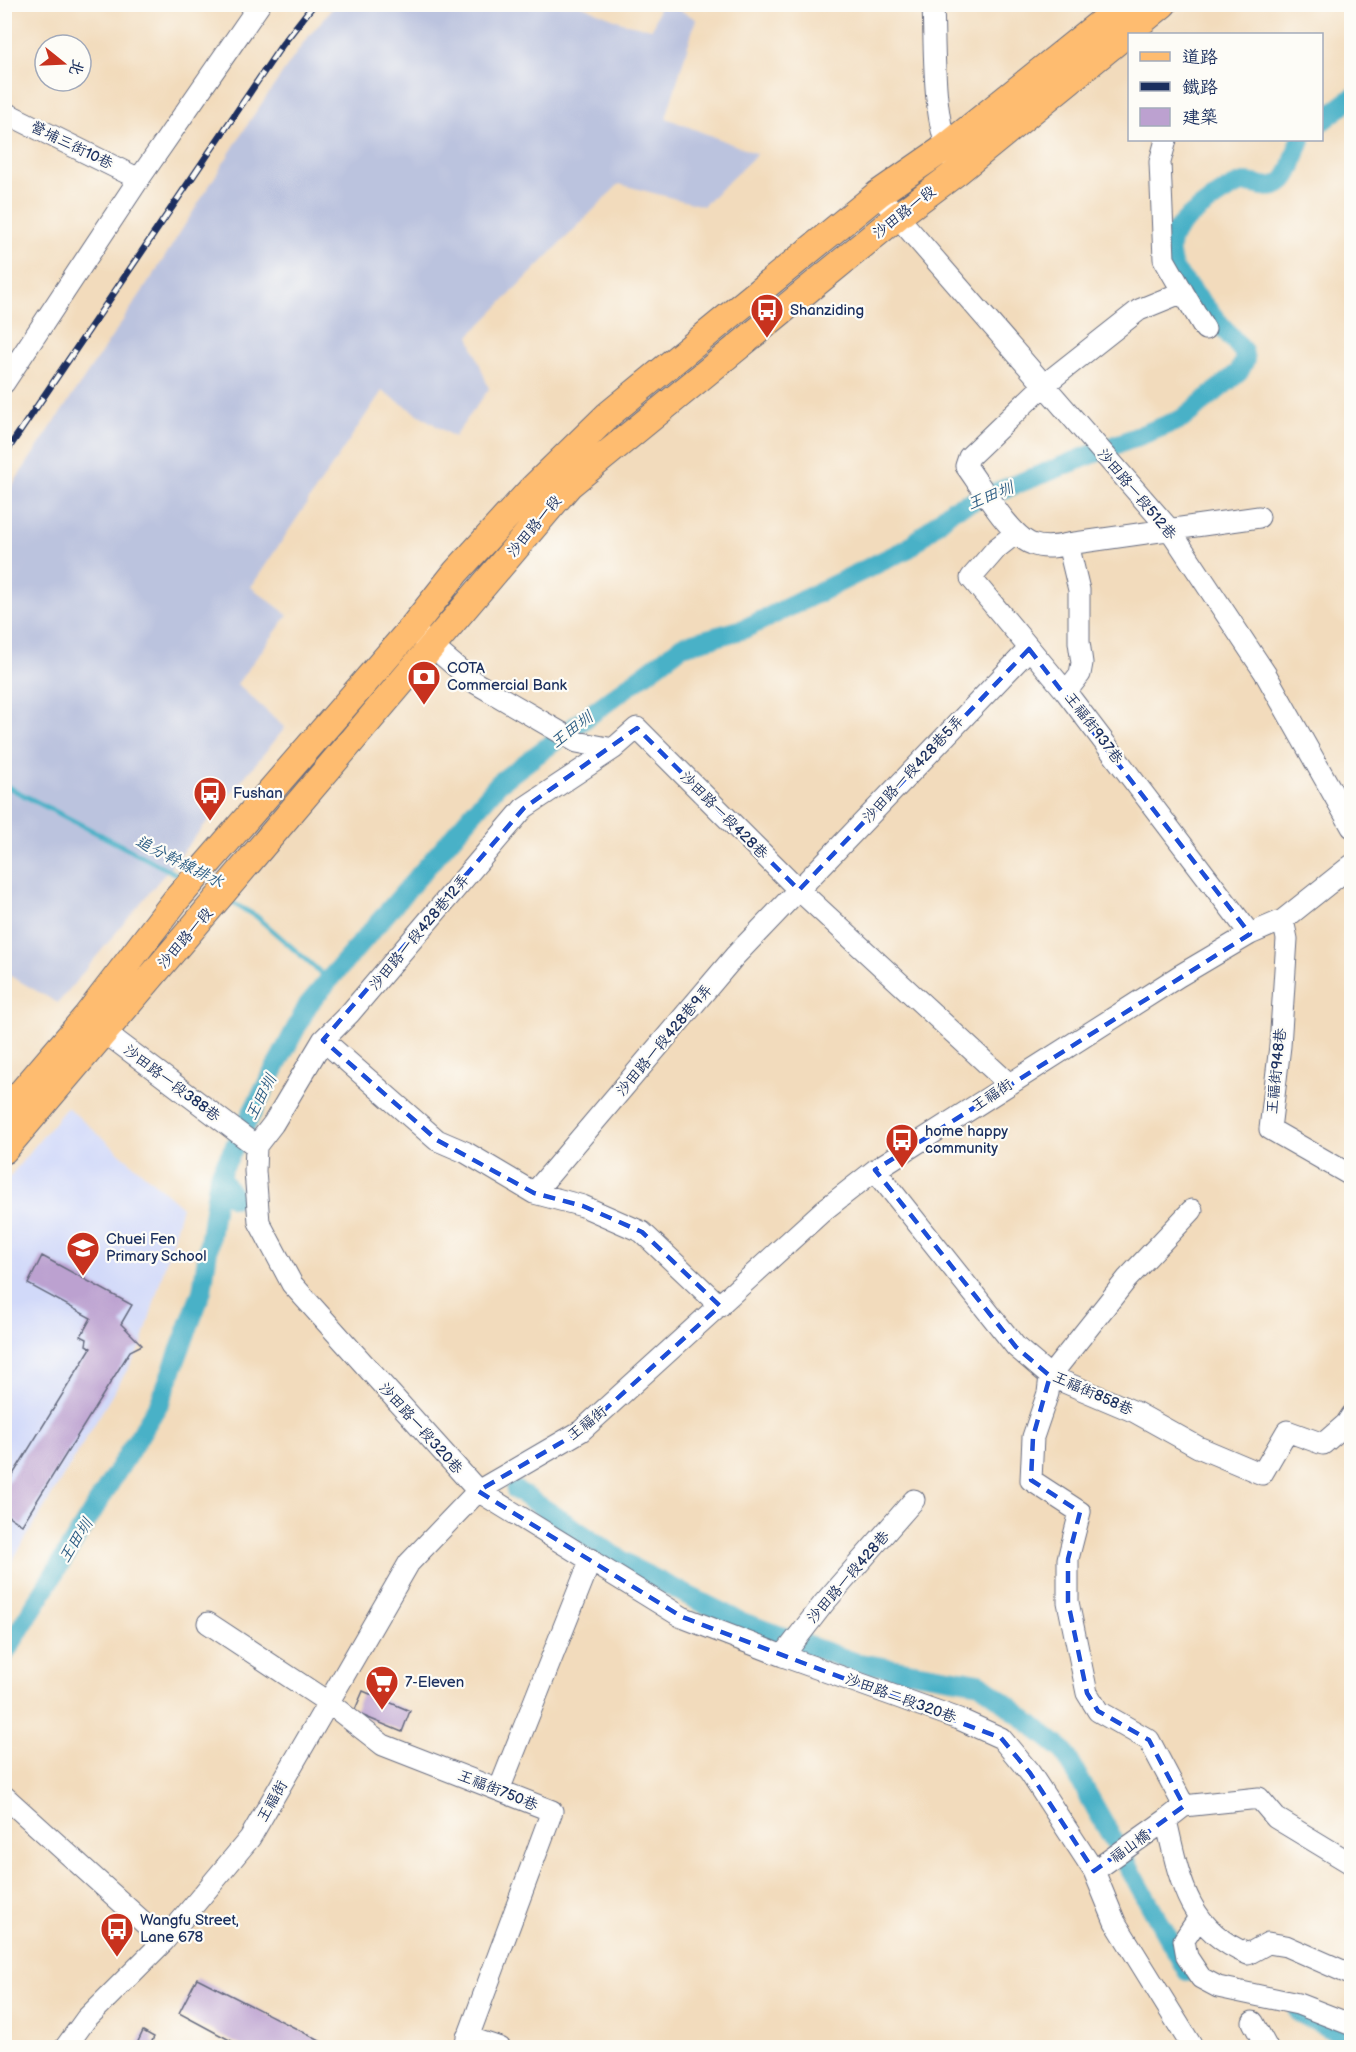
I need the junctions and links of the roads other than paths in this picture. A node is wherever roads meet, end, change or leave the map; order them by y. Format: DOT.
graph roads {
  1 [pos="260,4"];
  2 [pos="933,4"];
  3 [pos="1124,4"];
  4 [pos="1163,4"];
  5 [pos="1135,33"];
  6 [pos="1124,44"];
  7 [pos="4,112"];
  8 [pos="1166,141"];
  9 [pos="946,147"];
  10 [pos="957,172"];
  11 [pos="139,179"];
  12 [pos="878,194"];
  13 [pos="898,216"];
  14 [pos="1183,292"];
  15 [pos="1205,329"];
  16 [pos="4,383"];
  17 [pos="1044,386"];
  18 [pos="1259,517"];
  19 [pos="1170,530"];
  20 [pos="1016,533"];
  21 [pos="1068,544"];
  22 [pos="421,637"];
  23 [pos="1029,649"];
  24 [pos="1066,692"];
  25 [pos="613,749"];
  26 [pos="1352,827"];
  27 [pos="1352,865"];
  28 [pos="799,890"];
  29 [pos="1283,920"];
  30 [pos="1250,934"];
  31 [pos="95,1024"];
  32 [pos="323,1040"];
  33 [pos="1009,1084"];
  34 [pos="4,1113"];
  35 [pos="256,1146"];
  36 [pos="4,1150"];
  37 [pos="875,1170"];
  38 [pos="1352,1176"];
  39 [pos="534,1193"];
  40 [pos="1192,1210"];
  41 [pos="720,1306"];
  42 [pos="1050,1376"];
  43 [pos="1352,1415"];
  44 [pos="477,1491"];
  45 [pos="914,1500"];
  46 [pos="591,1559"];
  47 [pos="208,1623"];
  48 [pos="783,1656"];
  49 [pos="329,1704"];
  50 [pos="499,1790"];
  51 [pos="4,1796"];
  52 [pos="1184,1806"];
  53 [pos="1166,1820"];
  54 [pos="1352,1864"];
  55 [pos="1094,1871"];
  56 [pos="1198,1919"];
  57 [pos="164,1941"];
  58 [pos="1352,1975"];
  59 [pos="1253,2022"];
  60 [pos="1352,2025"];
  61 [pos="465,2042"];
  62 [pos="65,2048"];
  63 [pos="500,2048"];
  64 [pos="1193,2048"];
  65 [pos="1267,2048"];
  1 -- 11 [label="street"];
  2 -- 9 [label="street"];
  3 -- 9 [label="main road, 沙田路一段"];
  4 -- 5 [label="main road, 沙田路一段"];
  6 -- 10 [label="main road, 沙田路一段"];
  7 -- 11 [label="street, 營埔三街10巷"];
  8 -- 14 [label="street"];
  9 -- 10 [label="street"];
  9 -- 12 [label="main road, 沙田路一段"];
  10 -- 13 [label="main road, 沙田路一段"];
  11 -- 16 [label="street"];
  12 -- 13 [label="street, 沙田路一段512巷"];
  12 -- 22 [label="main road, 沙田路一段"];
  13 -- 17 [label="street, 沙田路一段512巷"];
  13 -- 22 [label="main road, 沙田路一段"];
  14 -- 15 [label="street"];
  14 -- 17 [label="street"];
  17 -- 19 [label="street, 沙田路一段512巷"];
  17 -- 20 [label="street"];
  18 -- 19 [label="street"];
  19 -- 21 [label="street"];
  19 -- 26 [label="street, 沙田路一段512巷"];
  20 -- 21 [label="street"];
  20 -- 23 [label="street, 王福街937巷"];
  21 -- 24 [label="street"];
  22 -- 25 [label="street"];
  22 -- 31 [label="main road, 沙田路一段"];
  23 -- 24 [label="street, 王福街937巷"];
  23 -- 28 [label="street, 沙田路一段428巷5弄"];
  24 -- 30 [label="street, 王福街937巷"];
  25 -- 28 [label="street, 沙田路一段428巷"];
  25 -- 32 [label="street, 沙田路一段428巷12弄"];
  27 -- 29 [label="street"];
  28 -- 33 [label="street, 沙田路一段428巷"];
  28 -- 39 [label="street, 沙田路一段428巷9弄"];
  29 -- 30 [label="street"];
  29 -- 38 [label="street, 王福街948巷"];
  30 -- 33 [label="street, 王福街"];
  31 -- 34 [label="main road, 沙田路一段"];
  31 -- 35 [label="street, 沙田路一段388巷"];
  31 -- 36 [label="main road, 沙田路一段"];
  32 -- 35 [label="street, 沙田路一段428巷12弄"];
  32 -- 39 [label="street"];
  33 -- 37 [label="street, 王福街"];
  35 -- 44 [label="street, 沙田路一段320巷"];
  37 -- 41 [label="street, 王福街"];
  37 -- 42 [label="street, 王福街858巷"];
  39 -- 41 [label="street"];
  40 -- 42 [label="street"];
  41 -- 44 [label="street, 王福街"];
  42 -- 43 [label="street, 王福街858巷"];
  42 -- 52 [label="street"];
  44 -- 46 [label="street, 沙田路二段320巷"];
  44 -- 49 [label="street, 王福街"];
  45 -- 48 [label="street, 沙田路一段428巷"];
  46 -- 48 [label="street, 沙田路二段320巷"];
  46 -- 50 [label="street"];
  47 -- 49 [label="street, 王福街750巷"];
  48 -- 55 [label="street, 沙田路二段320巷"];
  49 -- 50 [label="street, 王福街750巷"];
  49 -- 57 [label="street, 王福街"];
  50 -- 61 [label="street, 王福街750巷"];
  51 -- 57 [label="street"];
  52 -- 53 [label="street"];
  52 -- 54 [label="street"];
  53 -- 55 [label="street, 福山橋"];
  53 -- 56 [label="street"];
  55 -- 64 [label="street, 沙田路二段320巷"];
  56 -- 58 [label="street"];
  56 -- 60 [label="street"];
  57 -- 62 [label="street, 王福街"];
  59 -- 65 [label="street"];
  61 -- 63 [label="street, 王福街750巷"];
}
